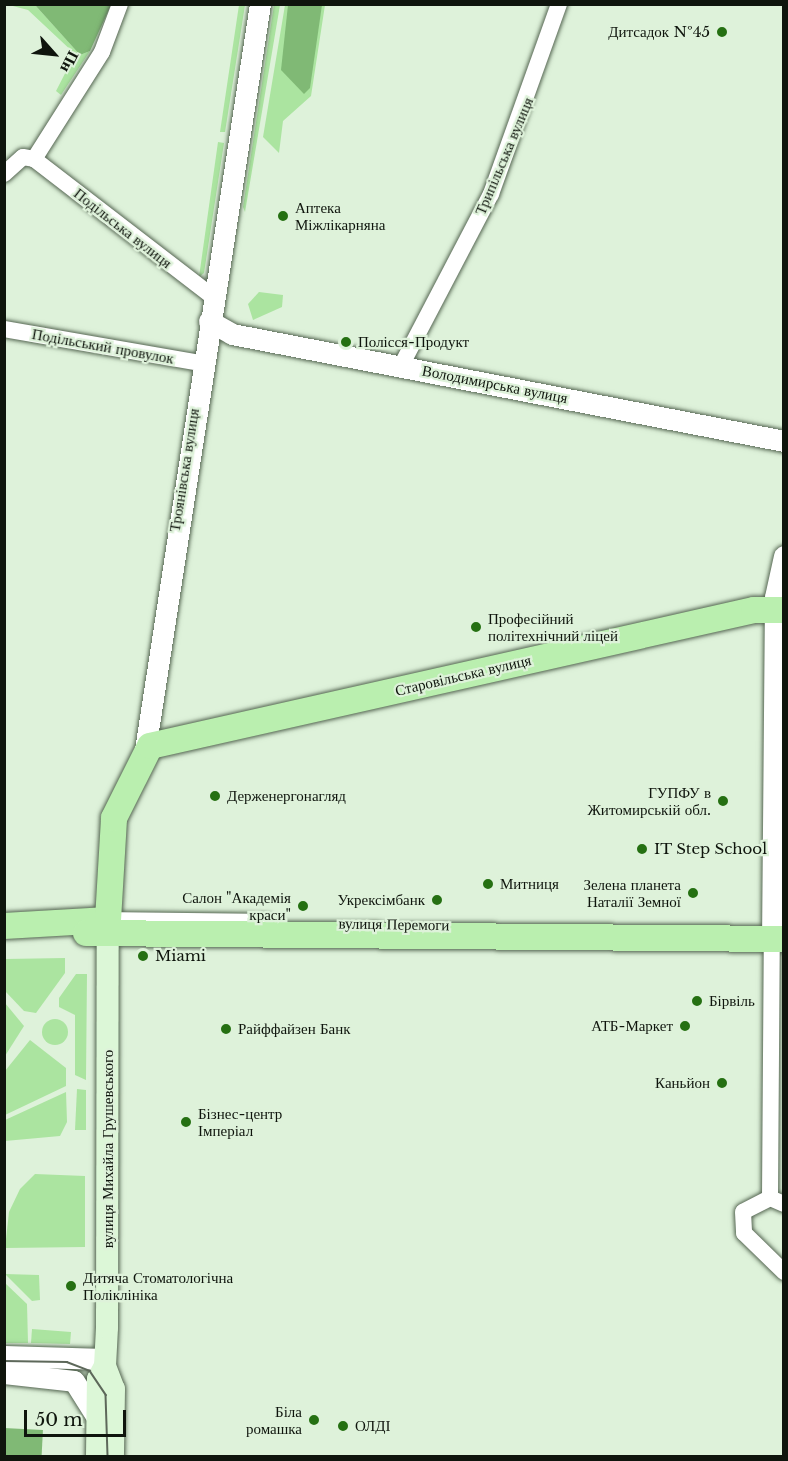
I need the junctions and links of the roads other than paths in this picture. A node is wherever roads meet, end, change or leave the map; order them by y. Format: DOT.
graph roads {
  1 [pos="120,4"];
  2 [pos="260,4"];
  3 [pos="559,4"];
  4 [pos="34,159"];
  5 [pos="4,174"];
  6 [pos="213,297"];
  7 [pos="209,321"];
  8 [pos="4,328"];
  9 [pos="201,363"];
  10 [pos="401,366"];
  11 [pos="783,441"];
  12 [pos="783,556"];
  13 [pos="779,610"];
  14 [pos="145,750"];
  15 [pos="4,926"];
  16 [pos="108,926"];
  17 [pos="4,935"];
  18 [pos="778,935"];
  19 [pos="777,1201"];
  20 [pos="783,1272"];
  21 [pos="4,1356"];
  22 [pos="105,1362"];
  23 [pos="4,1373"];
  24 [pos="96,1416"];
  25 [pos="97,1456"];
  26 [pos="113,1456"];
  1 -- 4 [label="street"];
  2 -- 6 [label="street, Троянівська вулиця"];
  3 -- 10 [label="street, Трипільська вулиця"];
  4 -- 5 [label="street"];
  4 -- 6 [label="street, Подільська вулиця"];
  6 -- 7 [label="street, Троянівська вулиця"];
  7 -- 9 [label="street, Троянівська вулиця"];
  7 -- 10 [label="street, Володимирська вулиця"];
  8 -- 9 [label="street, Подільський провулок"];
  9 -- 14 [label="street, Троянівська вулиця"];
  10 -- 11 [label="street, Володимирська вулиця"];
  12 -- 13 [label="street"];
  13 -- 14 [label="main road, Старовільська вулиця"];
  13 -- 18 [label="street"];
  14 -- 16 [label="main road, Троянівська вулиця"];
  15 -- 16 [label="main road, вулиця Перемоги"];
  16 -- 17 [label="main road, вулиця Перемоги"];
  16 -- 18 [label="main road, вулиця Перемоги"];
  16 -- 22 [label="main road, вулиця Михайла Грушевського"];
  18 -- 19 [label="street"];
  19 -- 20 [label="street"];
  21 -- 22 [label="street"];
  22 -- 24 [label="main road, вулиця Михайла Грушевського"];
  22 -- 26 [label="main road, вулиця Михайла Грушевського"];
  23 -- 24 [label="street"];
  24 -- 25 [label="main road, вулиця Михайла Грушевського"];
}
